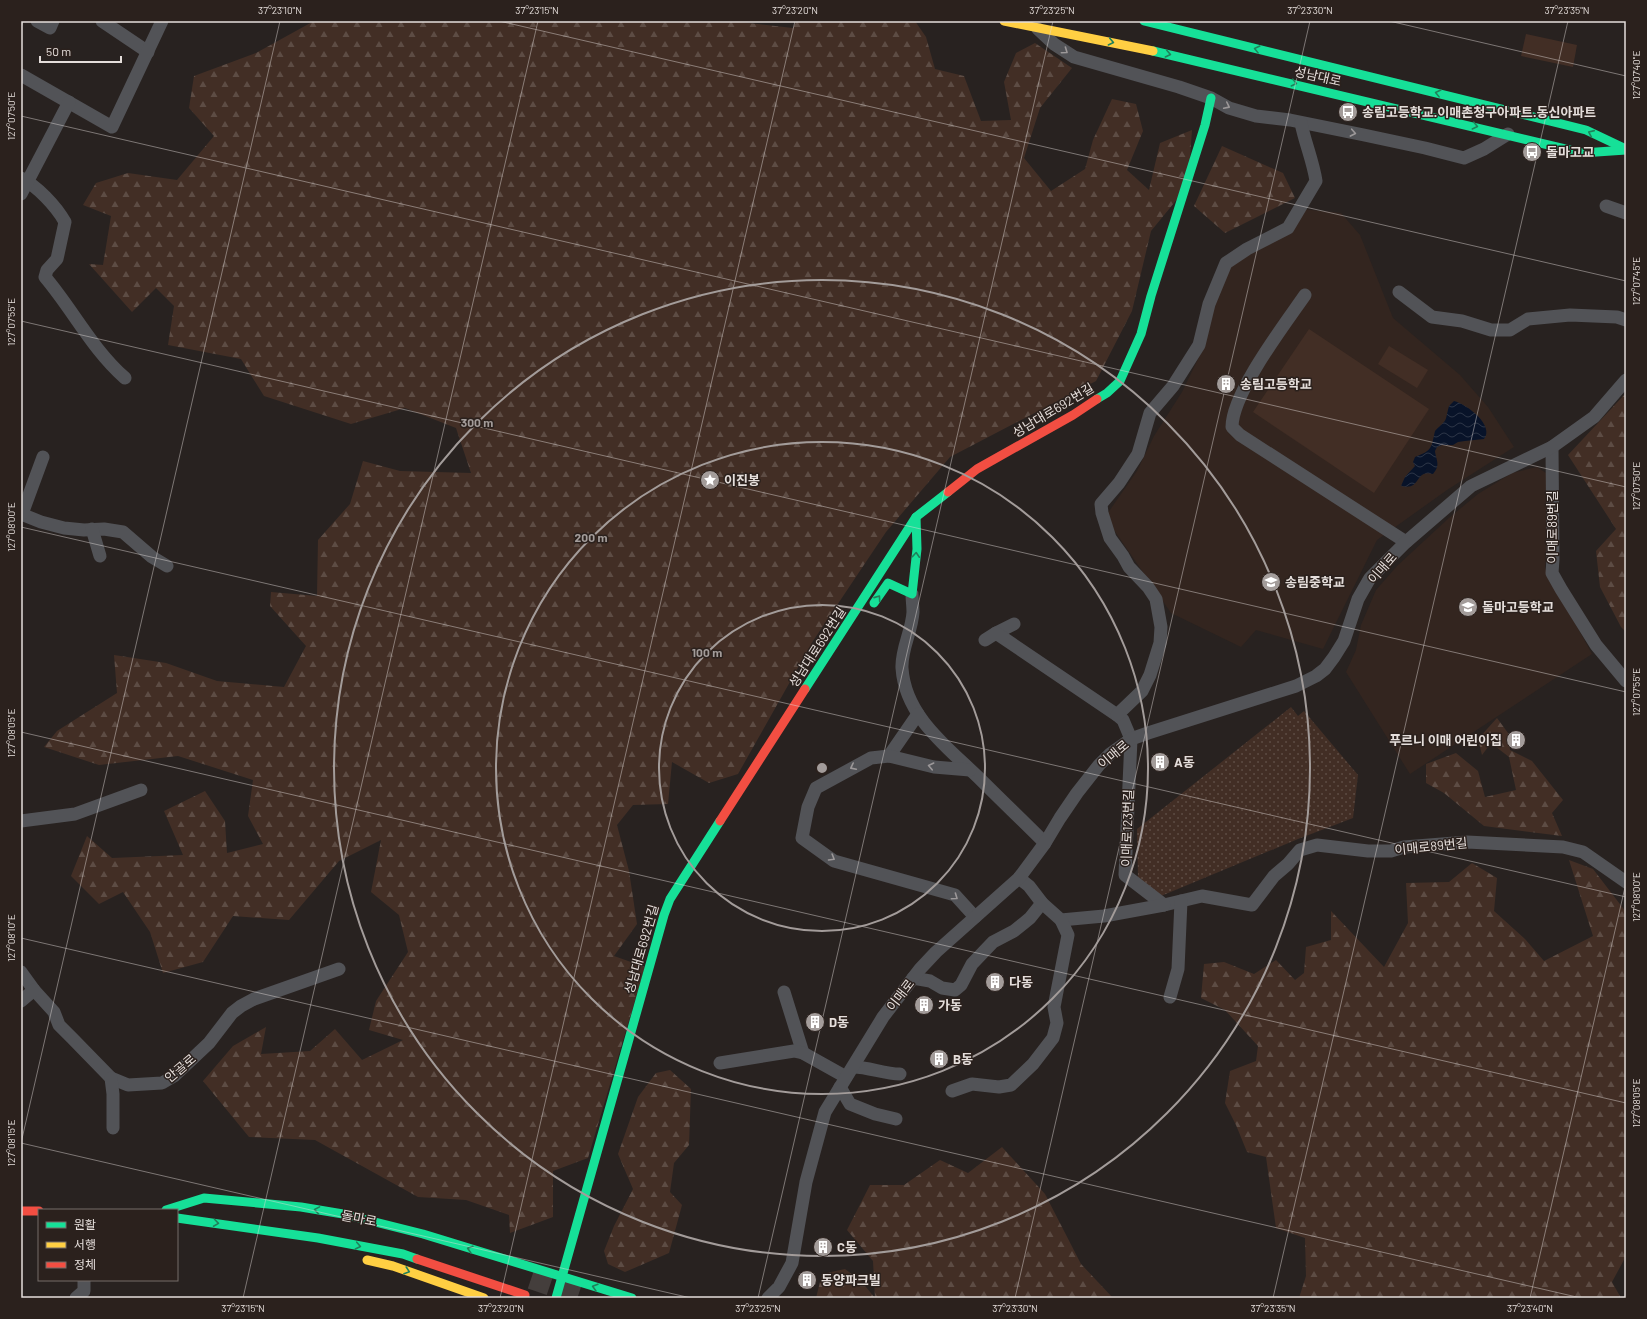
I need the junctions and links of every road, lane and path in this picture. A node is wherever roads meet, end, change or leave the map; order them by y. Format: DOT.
graph roads {
  1 [pos="37,21"];
  2 [pos="53,21"];
  3 [pos="102,21"];
  4 [pos="162,21"];
  5 [pos="1004,21"];
  6 [pos="1144,21"];
  7 [pos="1154,22"];
  8 [pos="1035,26"];
  9 [pos="148,52"];
  10 [pos="21,75"];
  11 [pos="1211,98"];
  12 [pos="69,102"];
  13 [pos="1301,123"];
  14 [pos="1508,134"];
  15 [pos="1626,150"];
  16 [pos="24,180"];
  17 [pos="21,194"];
  18 [pos="1606,206"];
  19 [pos="1626,213"];
  20 [pos="1399,292"];
  21 [pos="1305,295"];
  22 [pos="1626,320"];
  23 [pos="125,378"];
  24 [pos="1626,380"];
  25 [pos="1552,447"];
  26 [pos="43,457"];
  27 [pos="21,514"];
  28 [pos="916,517"];
  29 [pos="92,529"];
  30 [pos="1406,542"];
  31 [pos="100,556"];
  32 [pos="167,566"];
  33 [pos="912,594"];
  34 [pos="849,623"];
  35 [pos="1014,624"];
  36 [pos="1626,681"];
  37 [pos="918,714"];
  38 [pos="1117,715"];
  39 [pos="1131,739"];
  40 [pos="889,756"];
  41 [pos="970,770"];
  42 [pos="141,790"];
  43 [pos="21,822"];
  44 [pos="1045,843"];
  45 [pos="1019,878"];
  46 [pos="1626,882"];
  47 [pos="1181,901"];
  48 [pos="1042,903"];
  49 [pos="1164,904"];
  50 [pos="975,917"];
  51 [pos="1061,920"];
  52 [pos="339,970"];
  53 [pos="21,972"];
  54 [pos="913,978"];
  55 [pos="34,990"];
  56 [pos="784,992"];
  57 [pos="1170,997"];
  58 [pos="21,1001"];
  59 [pos="803,1053"];
  60 [pos="720,1063"];
  61 [pos="900,1074"];
  62 [pos="846,1077"];
  63 [pos="111,1078"];
  64 [pos="952,1091"];
  65 [pos="896,1119"];
  66 [pos="113,1128"];
  67 [pos="201,1208"];
  68 [pos="169,1209"];
  69 [pos="38,1211"];
  70 [pos="178,1211"];
  71 [pos="21,1212"];
  72 [pos="178,1218"];
  73 [pos="178,1224"];
  74 [pos="190,1230"];
  75 [pos="361,1258"];
  76 [pos="562,1278"];
  77 [pos="84,1281"];
  78 [pos="525,1295"];
  79 [pos="76,1298"];
  80 [pos="484,1298"];
  81 [pos="556,1298"];
  82 [pos="632,1298"];
  83 [pos="768,1298"];
  1 -- 2 [label="street"];
  3 -- 9 [label="street"];
  4 -- 9 [label="street"];
  5 -- 8 [label="main road, 성남대로"];
  6 -- 7 [label="main road, 성남대로"];
  15 -- 7 [label="main road, 성남대로, one-way"];
  8 -- 11 [label="street, one-way"];
  8 -- 14 [label="main road, 성남대로, one-way"];
  9 -- 12 [label="street"];
  10 -- 12 [label="street"];
  11 -- 13 [label="street, one-way"];
  11 -- 28 [label="main road, 성남대로692번길"];
  12 -- 16 [label="street"];
  13 -- 14 [label="street, one-way"];
  13 -- 38 [label="street"];
  14 -- 15 [label="main road, 성남대로"];
  16 -- 17 [label="street"];
  16 -- 23 [label="street"];
  18 -- 19 [label="street"];
  20 -- 22 [label="street"];
  21 -- 30 [label="street"];
  24 -- 25 [label="street, 이매로"];
  25 -- 30 [label="street, 이매로"];
  25 -- 36 [label="street, 이매로89번길"];
  26 -- 27 [label="street"];
  27 -- 29 [label="street"];
  33 -- 28 [label="main road, one-way"];
  28 -- 34 [label="main road, 성남대로692번길"];
  29 -- 31 [label="street"];
  29 -- 32 [label="street"];
  30 -- 39 [label="street, 이매로"];
  34 -- 33 [label="main road, one-way"];
  33 -- 37 [label="street"];
  34 -- 76 [label="main road, 성남대로692번길"];
  35 -- 38 [label="street"];
  37 -- 40 [label="street"];
  37 -- 41 [label="street"];
  38 -- 39 [label="street"];
  39 -- 44 [label="street, 이매로"];
  39 -- 49 [label="street, 이매로123번길"];
  41 -- 40 [label="street, one-way"];
  40 -- 50 [label="street, one-way"];
  41 -- 44 [label="street"];
  42 -- 43 [label="street"];
  44 -- 45 [label="street, 이매로"];
  45 -- 48 [label="street"];
  45 -- 50 [label="street, 이매로"];
  46 -- 47 [label="street, 이매로89번길"];
  47 -- 49 [label="street"];
  47 -- 57 [label="street"];
  48 -- 51 [label="street"];
  48 -- 54 [label="street"];
  49 -- 51 [label="street"];
  50 -- 54 [label="street, 이매로"];
  51 -- 64 [label="street"];
  52 -- 63 [label="street, 안골로"];
  53 -- 55 [label="street, 안골로"];
  54 -- 62 [label="street, 이매로"];
  55 -- 58 [label="street"];
  55 -- 63 [label="street, 안골로"];
  56 -- 59 [label="street"];
  59 -- 60 [label="street"];
  59 -- 62 [label="street"];
  61 -- 62 [label="street"];
  62 -- 65 [label="street"];
  62 -- 83 [label="street, 이매로"];
  63 -- 66 [label="street"];
  67 -- 70 [label="main road"];
  76 -- 68 [label="main road, one-way"];
  69 -- 71 [label="main road"];
  72 -- 78 [label="main road, 돌마로, one-way"];
  73 -- 74 [label="main road"];
  75 -- 80 [label="main road, one-way"];
  76 -- 81 [label="main road, 성남대로692번길"];
  82 -- 76 [label="main road, one-way"];
  77 -- 79 [label="street"];
}
